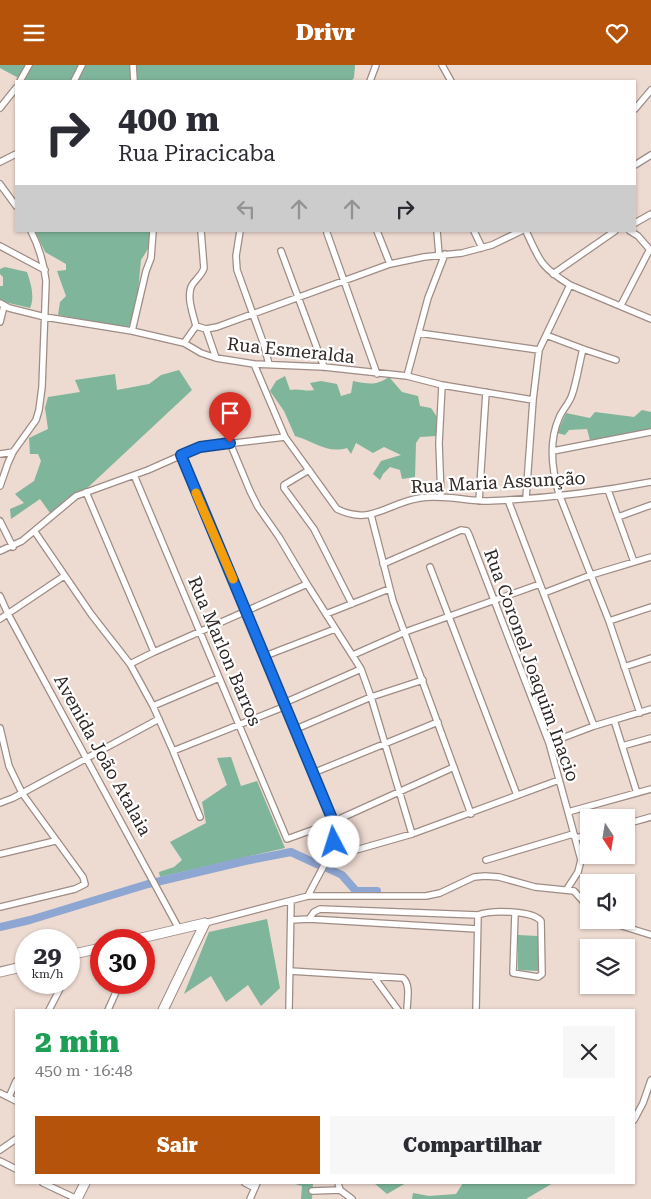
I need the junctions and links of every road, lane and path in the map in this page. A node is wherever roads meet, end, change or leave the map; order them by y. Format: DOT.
graph roads {
  1 [pos="29,65"];
  2 [pos="82,65"];
  3 [pos="133,65"];
  4 [pos="376,65"];
  5 [pos="442,65"];
  6 [pos="21,80"];
  7 [pos="74,80"];
  8 [pos="134,80"];
  9 [pos="370,80"];
  10 [pos="450,80"];
  11 [pos="15,89"];
  12 [pos="651,89"];
  13 [pos="3,101"];
  14 [pos="636,108"];
  15 [pos="0,109"];
  16 [pos="15,154"];
  17 [pos="651,155"];
  18 [pos="0,162"];
  19 [pos="636,164"];
  20 [pos="0,184"];
  21 [pos="15,205"];
  22 [pos="651,214"];
  23 [pos="636,222"];
  24 [pos="31,232"];
  25 [pos="153,232"];
  26 [pos="201,232"];
  27 [pos="240,232"];
  28 [pos="377,232"];
  29 [pos="437,232"];
  30 [pos="474,232"];
  31 [pos="519,232"];
  32 [pos="526,232"];
  33 [pos="614,232"];
  34 [pos="632,232"];
  35 [pos="327,233"];
  36 [pos="0,246"];
  37 [pos="482,248"];
  38 [pos="650,250"];
  39 [pos="281,251"];
  40 [pos="442,255"];
  41 [pos="390,264"];
  42 [pos="45,270"];
  43 [pos="553,274"];
  44 [pos="343,279"];
  45 [pos="570,285"];
  46 [pos="297,297"];
  47 [pos="2,305"];
  48 [pos="621,305"];
  49 [pos="253,314"];
  50 [pos="45,317"];
  51 [pos="651,319"];
  52 [pos="0,322"];
  53 [pos="196,326"];
  54 [pos="206,329"];
  55 [pos="132,331"];
  56 [pos="419,333"];
  57 [pos="546,335"];
  58 [pos="184,343"];
  59 [pos="583,349"];
  60 [pos="539,350"];
  61 [pos="216,358"];
  62 [pos="616,360"];
  63 [pos="254,364"];
  64 [pos="269,364"];
  65 [pos="324,367"];
  66 [pos="377,374"];
  67 [pos="407,376"];
  68 [pos="442,385"];
  69 [pos="486,392"];
  70 [pos="534,400"];
  71 [pos="651,432"];
  72 [pos="286,437"];
  73 [pos="230,443"];
  74 [pos="553,451"];
  75 [pos="13,452"];
  76 [pos="0,455"];
  77 [pos="181,455"];
  78 [pos="308,470"];
  79 [pos="134,475"];
  80 [pos="651,482"];
  81 [pos="0,486"];
  82 [pos="608,490"];
  83 [pos="86,492"];
  84 [pos="559,494"];
  85 [pos="441,497"];
  86 [pos="526,498"];
  87 [pos="508,500"];
  88 [pos="479,501"];
  89 [pos="651,505"];
  90 [pos="371,515"];
  91 [pos="618,517"];
  92 [pos="0,521"];
  93 [pos="35,532"];
  94 [pos="13,547"];
  95 [pos="0,551"];
  96 [pos="651,557"];
  97 [pos="634,562"];
  98 [pos="383,563"];
  99 [pos="430,567"];
  100 [pos="591,575"];
  101 [pos="64,576"];
  102 [pos="540,583"];
  103 [pos="307,584"];
  104 [pos="389,589"];
  105 [pos="544,593"];
  106 [pos="0,596"];
  107 [pos="495,600"];
  108 [pos="352,604"];
  109 [pos="651,607"];
  110 [pos="247,612"];
  111 [pos="8,614"];
  112 [pos="326,614"];
  113 [pos="450,617"];
  114 [pos="0,619"];
  115 [pos="609,621"];
  116 [pos="336,629"];
  117 [pos="201,631"];
  118 [pos="405,633"];
  119 [pos="154,652"];
  120 [pos="353,655"];
  121 [pos="265,656"];
  122 [pos="651,658"];
  123 [pos="130,664"];
  124 [pos="624,667"];
  125 [pos="361,669"];
  126 [pos="219,678"];
  127 [pos="423,680"];
  128 [pos="371,697"];
  129 [pos="285,704"];
  130 [pos="153,706"];
  131 [pos="651,709"];
  132 [pos="640,713"];
  133 [pos="159,719"];
  134 [pos="614,720"];
  135 [pos="438,722"];
  136 [pos="239,724"];
  137 [pos="594,726"];
  138 [pos="0,728"];
  139 [pos="296,729"];
  140 [pos="651,738"];
  141 [pos="385,743"];
  142 [pos="549,743"];
  143 [pos="622,746"];
  144 [pos="3,750"];
  145 [pos="174,751"];
  146 [pos="87,757"];
  147 [pos="454,767"];
  148 [pos="313,773"];
  149 [pos="559,780"];
  150 [pos="651,789"];
  151 [pos="399,791"];
  152 [pos="22,793"];
  153 [pos="637,793"];
  154 [pos="517,795"];
  155 [pos="0,803"];
  156 [pos="568,812"];
  157 [pos="471,813"];
  158 [pos="200,817"];
  159 [pos="651,817"];
  160 [pos="333,821"];
  161 [pos="635,821"];
  162 [pos="412,834"];
  163 [pos="574,836"];
  164 [pos="580,836"];
  165 [pos="55,841"];
  166 [pos="0,854"];
  167 [pos="328,858"];
  168 [pos="486,860"];
  169 [pos="567,889"];
  170 [pos="308,895"];
  171 [pos="580,898"];
  172 [pos="291,901"];
  173 [pos="0,907"];
  174 [pos="515,913"];
  175 [pos="478,915"];
  176 [pos="308,919"];
  177 [pos="291,920"];
  178 [pos="205,923"];
  179 [pos="179,929"];
  180 [pos="478,929"];
  181 [pos="632,929"];
  182 [pos="155,935"];
  183 [pos="651,935"];
  184 [pos="15,969"];
  185 [pos="290,971"];
  186 [pos="0,972"];
  187 [pos="374,977"];
  188 [pos="57,994"];
  189 [pos="115,994"];
  190 [pos="50,1009"];
  191 [pos="108,1009"];
  192 [pos="163,1009"];
  193 [pos="289,1009"];
  194 [pos="397,1009"];
  195 [pos="407,1009"];
  196 [pos="476,1009"];
  197 [pos="651,1080"];
  198 [pos="15,1083"];
  199 [pos="0,1093"];
  200 [pos="9,1097"];
  201 [pos="15,1100"];
  202 [pos="635,1118"];
  203 [pos="15,1140"];
  204 [pos="0,1149"];
  205 [pos="0,1161"];
  206 [pos="15,1168"];
  207 [pos="45,1184"];
  208 [pos="84,1184"];
  209 [pos="338,1184"];
  210 [pos="256,1185"];
  211 [pos="340,1190"];
  212 [pos="312,1191"];
  213 [pos="77,1199"];
  214 [pos="250,1199"];
  215 [pos="352,1199"];
  1 -- 6 [label="street"];
  2 -- 7 [label="street"];
  3 -- 8 [label="street"];
  4 -- 9 [label="street"];
  5 -- 10 [label="street"];
  11 -- 13 [label="street"];
  12 -- 14 [label="street"];
  13 -- 15 [label="street"];
  16 -- 18 [label="street"];
  17 -- 19 [label="street"];
  20 -- 21 [label="street"];
  22 -- 23 [label="street"];
  24 -- 42 [label="street"];
  25 -- 55 [label="street"];
  26 -- 53 [label="street"];
  27 -- 49 [label="street"];
  28 -- 41 [label="street"];
  29 -- 40 [label="street"];
  30 -- 37 [label="street"];
  31 -- 37 [label="street"];
  32 -- 43 [label="street"];
  33 -- 43 [label="street"];
  34 -- 38 [label="street"];
  35 -- 44 [label="street"];
  36 -- 42 [label="street"];
  37 -- 40 [label="street"];
  38 -- 48 [label="street"];
  39 -- 46 [label="street"];
  40 -- 41 [label="street"];
  40 -- 56 [label="street"];
  41 -- 44 [label="street"];
  42 -- 50 [label="street"];
  43 -- 45 [label="street"];
  44 -- 46 [label="street"];
  44 -- 66 [label="street"];
  45 -- 48 [label="street"];
  45 -- 57 [label="street"];
  46 -- 49 [label="street"];
  46 -- 65 [label="street"];
  47 -- 50 [label="street, Rua Esmeralda"];
  47 -- 52 [label="street"];
  48 -- 51 [label="street"];
  49 -- 54 [label="street"];
  49 -- 64 [label="street"];
  50 -- 55 [label="street, Rua Esmeralda"];
  50 -- 75 [label="street"];
  53 -- 54 [label="street"];
  53 -- 58 [label="street"];
  54 -- 61 [label="street"];
  55 -- 58 [label="street, Rua Esmeralda"];
  56 -- 60 [label="street"];
  56 -- 67 [label="street"];
  57 -- 59 [label="street"];
  57 -- 60 [label="street"];
  58 -- 61 [label="street, Rua Esmeralda"];
  59 -- 62 [label="street"];
  59 -- 74 [label="street"];
  60 -- 70 [label="street"];
  61 -- 63 [label="street, Rua Esmeralda"];
  63 -- 64 [label="street, Rua Esmeralda"];
  63 -- 72 [label="street, Rua Maria Assunção"];
  64 -- 65 [label="street, Rua Esmeralda"];
  65 -- 66 [label="street, Rua Esmeralda"];
  66 -- 67 [label="street, Rua Esmeralda"];
  67 -- 68 [label="street, Rua Esmeralda"];
  68 -- 69 [label="street, Rua Esmeralda"];
  68 -- 85 [label="street"];
  69 -- 70 [label="street, Rua Esmeralda"];
  69 -- 88 [label="street"];
  70 -- 86 [label="street"];
  71 -- 74 [label="street"];
  72 -- 73 [label="street"];
  72 -- 78 [label="street, Rua Maria Assunção"];
  73 -- 77 [label="street"];
  73 -- 103 [label="street"];
  74 -- 84 [label="street"];
  75 -- 76 [label="street"];
  75 -- 81 [label="street"];
  77 -- 79 [label="street"];
  77 -- 110 [label="street"];
  78 -- 90 [label="street, Rua Maria Assunção"];
  78 -- 108 [label="street"];
  79 -- 83 [label="street"];
  79 -- 117 [label="street, Rua Marlon Barros"];
  80 -- 82 [label="street, Rua Maria Assunção"];
  82 -- 84 [label="street, Rua Maria Assunção"];
  82 -- 91 [label="street"];
  83 -- 93 [label="street"];
  83 -- 119 [label="street"];
  84 -- 86 [label="street, Rua Maria Assunção"];
  84 -- 100 [label="street"];
  85 -- 88 [label="street, Rua Maria Assunção"];
  85 -- 90 [label="street, Rua Maria Assunção"];
  86 -- 87 [label="street, Rua Maria Assunção"];
  87 -- 88 [label="street, Rua Maria Assunção"];
  87 -- 102 [label="street"];
  89 -- 91 [label="street"];
  90 -- 98 [label="street"];
  91 -- 97 [label="street"];
  92 -- 94 [label="street"];
  93 -- 94 [label="street"];
  93 -- 101 [label="street"];
  94 -- 95 [label="street"];
  96 -- 97 [label="street"];
  97 -- 100 [label="street"];
  98 -- 104 [label="street"];
  98 -- 107 [label="street, Rua Coronel Joaquim Inacio"];
  99 -- 113 [label="street"];
  100 -- 105 [label="street"];
  100 -- 115 [label="street"];
  101 -- 111 [label="street"];
  101 -- 123 [label="street"];
  102 -- 105 [label="street"];
  102 -- 107 [label="street"];
  103 -- 110 [label="street"];
  103 -- 112 [label="street"];
  104 -- 108 [label="street"];
  104 -- 118 [label="street"];
  105 -- 137 [label="street"];
  106 -- 111 [label="street, Avenida João Atalaia"];
  107 -- 113 [label="street"];
  107 -- 142 [label="street, Rua Coronel Joaquim Inacio"];
  108 -- 112 [label="street"];
  109 -- 115 [label="street"];
  110 -- 117 [label="street"];
  110 -- 121 [label="street"];
  111 -- 114 [label="street"];
  111 -- 146 [label="street, Avenida João Atalaia"];
  112 -- 116 [label="street"];
  113 -- 118 [label="street"];
  113 -- 154 [label="street"];
  115 -- 124 [label="street"];
  116 -- 120 [label="street"];
  116 -- 121 [label="street"];
  117 -- 119 [label="street"];
  117 -- 126 [label="street, Rua Marlon Barros"];
  118 -- 120 [label="street"];
  118 -- 127 [label="street"];
  119 -- 123 [label="street"];
  120 -- 125 [label="street"];
  121 -- 129 [label="street"];
  122 -- 124 [label="street"];
  123 -- 130 [label="street"];
  124 -- 132 [label="street"];
  125 -- 128 [label="street"];
  125 -- 129 [label="street"];
  126 -- 130 [label="street"];
  126 -- 136 [label="street, Rua Marlon Barros"];
  127 -- 128 [label="street"];
  127 -- 135 [label="street"];
  128 -- 139 [label="street"];
  128 -- 141 [label="street"];
  129 -- 136 [label="street"];
  129 -- 139 [label="street"];
  130 -- 133 [label="street"];
  131 -- 132 [label="street"];
  132 -- 134 [label="street"];
  133 -- 145 [label="street"];
  133 -- 146 [label="street"];
  134 -- 137 [label="street"];
  134 -- 143 [label="street"];
  135 -- 141 [label="street"];
  135 -- 147 [label="street"];
  136 -- 145 [label="street"];
  136 -- 160 [label="street, Rua Marlon Barros"];
  137 -- 142 [label="street"];
  138 -- 144 [label="street"];
  139 -- 148 [label="street"];
  140 -- 143 [label="street"];
  141 -- 148 [label="street"];
  141 -- 151 [label="street"];
  142 -- 149 [label="street, Rua Coronel Joaquim Inacio"];
  143 -- 153 [label="street"];
  144 -- 152 [label="street"];
  145 -- 158 [label="street"];
  146 -- 152 [label="street"];
  146 -- 179 [label="street, Avenida João Atalaia"];
  147 -- 151 [label="street"];
  147 -- 157 [label="street"];
  148 -- 160 [label="street"];
  149 -- 154 [label="street"];
  149 -- 156 [label="street, Rua Coronel Joaquim Inacio"];
  150 -- 153 [label="street"];
  151 -- 160 [label="street"];
  151 -- 162 [label="street"];
  152 -- 155 [label="street"];
  152 -- 165 [label="street"];
  153 -- 156 [label="street"];
  154 -- 157 [label="street"];
  156 -- 163 [label="street, Rua Coronel Joaquim Inacio"];
  157 -- 162 [label="street"];
  159 -- 161 [label="street"];
  160 -- 167 [label="street"];
  162 -- 167 [label="street"];
  163 -- 164 [label="street"];
  163 -- 168 [label="street"];
  163 -- 169 [label="street, Rua Coronel Joaquim Inacio"];
  165 -- 166 [label="street"];
  165 -- 173 [label="street"];
  167 -- 170 [label="street"];
  169 -- 170 [label="street"];
  169 -- 171 [label="street"];
  170 -- 172 [label="street"];
  172 -- 177 [label="street"];
  172 -- 178 [label="street"];
  174 -- 174 [label="street"];
  174 -- 175 [label="street"];
  175 -- 176 [label="street"];
  175 -- 180 [label="street"];
  176 -- 177 [label="street"];
  176 -- 180 [label="street"];
  177 -- 185 [label="street"];
  178 -- 179 [label="main road"];
  178 -- 192 [label="main road"];
  179 -- 182 [label="main road"];
  180 -- 196 [label="street"];
  181 -- 183 [label="street"];
  184 -- 186 [label="main road"];
  185 -- 187 [label="street"];
  185 -- 193 [label="street"];
  187 -- 194 [label="street"];
  187 -- 195 [label="street"];
  188 -- 190 [label="street"];
  189 -- 191 [label="street"];
  197 -- 202 [label="street"];
  198 -- 200 [label="street"];
  199 -- 200 [label="street"];
  200 -- 201 [label="street"];
  203 -- 204 [label="street"];
  205 -- 206 [label="street"];
  207 -- 213 [label="street"];
  208 -- 213 [label="main road"];
  209 -- 211 [label="street"];
  210 -- 214 [label="street"];
  211 -- 212 [label="street"];
  211 -- 215 [label="street"];
}
